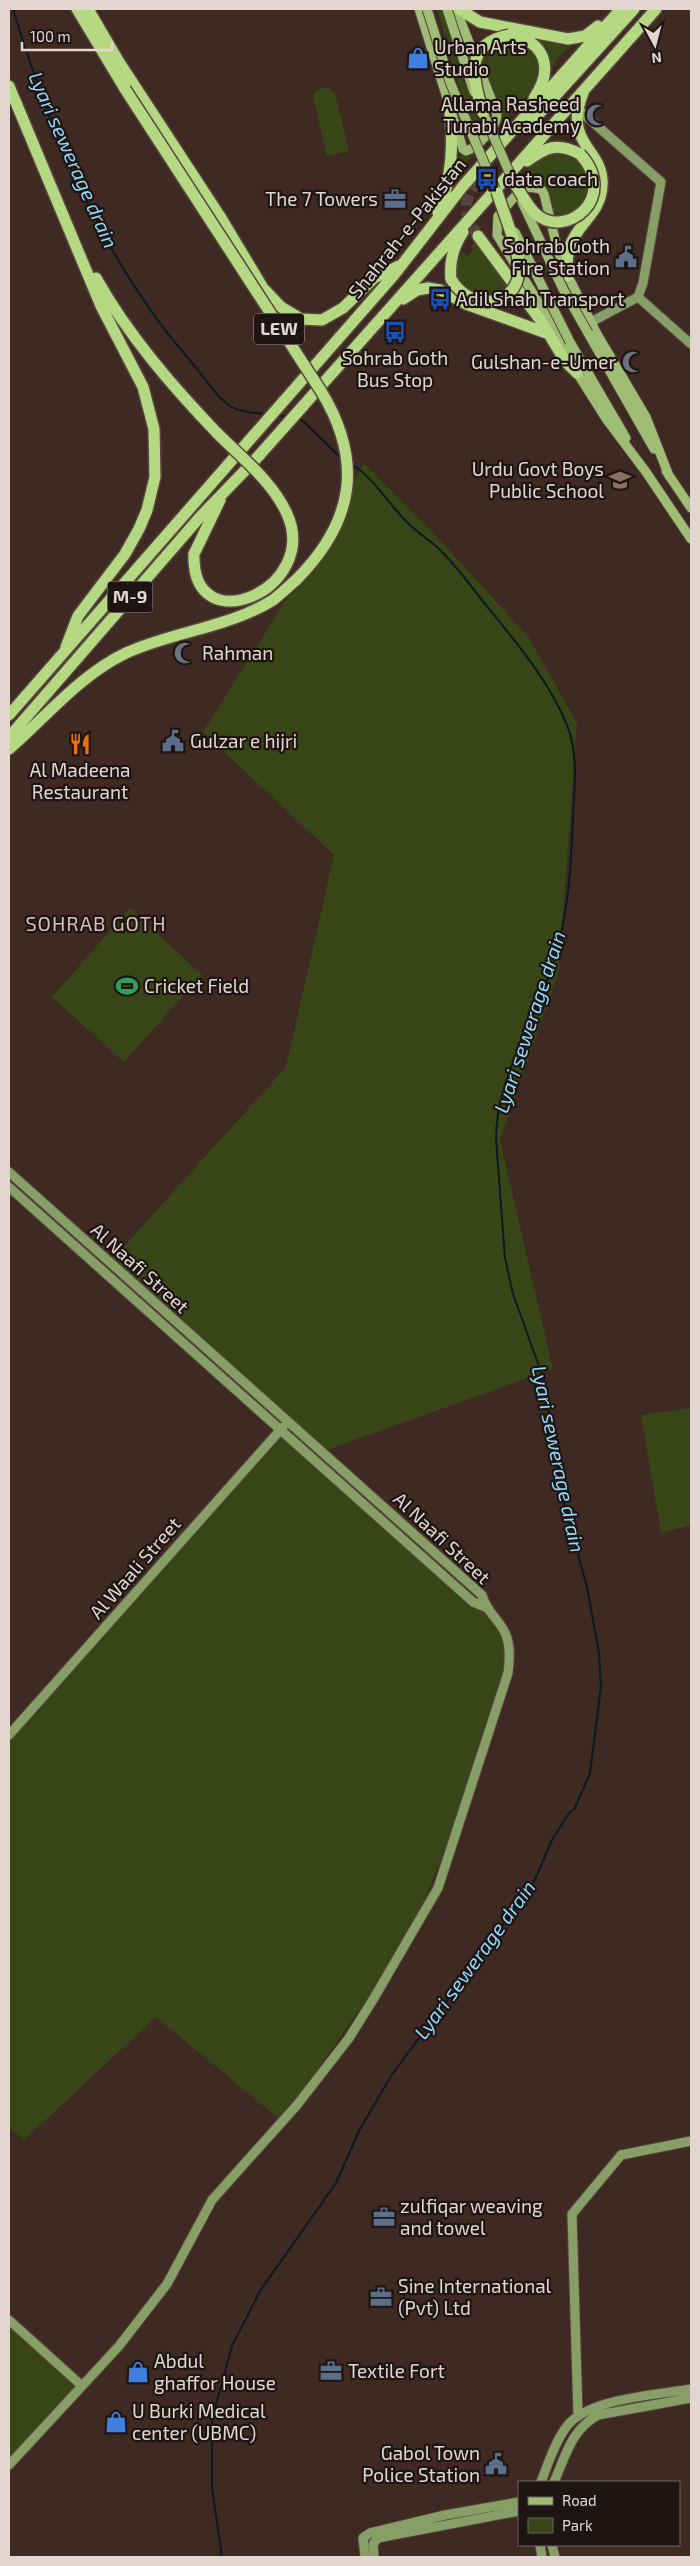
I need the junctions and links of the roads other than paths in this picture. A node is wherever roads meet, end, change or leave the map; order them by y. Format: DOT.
graph roads {
  1 [pos="77,9"];
  2 [pos="88,9"];
  3 [pos="419,9"];
  4 [pos="427,9"];
  5 [pos="447,9"];
  6 [pos="458,9"];
  7 [pos="621,9"];
  8 [pos="634,9"];
  9 [pos="656,9"];
  10 [pos="587,85"];
  11 [pos="9,86"];
  12 [pos="578,109"];
  13 [pos="483,113"];
  14 [pos="450,114"];
  15 [pos="511,133"];
  16 [pos="489,168"];
  17 [pos="507,179"];
  18 [pos="496,192"];
  19 [pos="478,207"];
  20 [pos="429,230"];
  21 [pos="478,236"];
  22 [pos="72,237"];
  23 [pos="402,266"];
  24 [pos="568,276"];
  25 [pos="638,296"];
  26 [pos="381,317"];
  27 [pos="591,322"];
  28 [pos="549,334"];
  29 [pos="691,344"];
  30 [pos="577,374"];
  31 [pos="646,472"];
  32 [pos="669,476"];
  33 [pos="222,494"];
  34 [pos="691,508"];
  35 [pos="691,539"];
  36 [pos="63,655"];
  37 [pos="15,703"];
  38 [pos="9,715"];
  39 [pos="9,737"];
  40 [pos="9,749"];
  41 [pos="9,1172"];
  42 [pos="9,1187"];
  43 [pos="287,1423"];
  44 [pos="280,1430"];
  45 [pos="485,1607"];
  46 [pos="9,1735"];
  47 [pos="691,2141"];
  48 [pos="9,2320"];
  49 [pos="81,2385"];
  50 [pos="691,2389"];
  51 [pos="691,2398"];
  52 [pos="578,2415"];
  53 [pos="9,2465"];
  54 [pos="540,2481"];
  55 [pos="554,2481"];
  56 [pos="518,2502"];
  57 [pos="518,2510"];
  58 [pos="365,2557"];
  59 [pos="374,2557"];
  1 -- 40 [label="highway, LEW, bridge"];
  2 -- 23 [label="highway, LEW"];
  3 -- 14 [label="main road"];
  4 -- 18 [label="main road, bridge"];
  5 -- 13 [label="main road, bridge"];
  6 -- 7 [label="highway"];
  6 -- 14 [label="main road"];
  7 -- 15 [label="highway, Shahrah-e-Pakistan"];
  8 -- 16 [label="highway"];
  9 -- 10 [label="highway, Shahrah-e-Pakistan"];
  10 -- 12 [label="highway"];
  10 -- 17 [label="highway, Shahrah-e-Pakistan"];
  11 -- 22 [label="highway"];
  12 -- 24 [label="highway"];
  12 -- 25 [label="street"];
  13 -- 15 [label="highway, bridge"];
  13 -- 17 [label="main road, bridge"];
  14 -- 20 [label="highway"];
  15 -- 20 [label="highway, Shahrah-e-Pakistan"];
  17 -- 17 [label="highway, bridge"];
  17 -- 19 [label="highway, Shahrah-e-Pakistan"];
  17 -- 32 [label="main road, bridge"];
  18 -- 19 [label="highway, bridge"];
  18 -- 31 [label="main road, bridge"];
  19 -- 26 [label="highway, Shahrah-e-Pakistan"];
  20 -- 23 [label="highway, Shahrah-e-Pakistan"];
  21 -- 28 [label="highway"];
  22 -- 33 [label="highway, bridge"];
  22 -- 36 [label="highway"];
  23 -- 36 [label="highway, Shahrah-e-Pakistan / M-9"];
  24 -- 27 [label="main road"];
  24 -- 30 [label="main road"];
  25 -- 27 [label="street"];
  25 -- 29 [label="street"];
  26 -- 28 [label="highway"];
  26 -- 33 [label="highway, Shahrah-e-Pakistan / M-9"];
  27 -- 32 [label="main road"];
  28 -- 30 [label="highway"];
  30 -- 31 [label="main road"];
  31 -- 35 [label="main road"];
  32 -- 34 [label="main road"];
  33 -- 39 [label="highway, M-9"];
  36 -- 37 [label="highway, M-9"];
  37 -- 38 [label="highway, M-9"];
  41 -- 43 [label="street, Al Naafi Street"];
  42 -- 44 [label="street, Al Naafi Street"];
  43 -- 44 [label="street, Al Waali Street"];
  43 -- 45 [label="street, Al Naafi Street"];
  44 -- 45 [label="street, Al Naafi Street"];
  44 -- 46 [label="street, Al Waali Street"];
  45 -- 49 [label="street"];
  47 -- 52 [label="street"];
  48 -- 49 [label="street"];
  49 -- 53 [label="street"];
  50 -- 52 [label="street"];
  51 -- 55 [label="street"];
  52 -- 54 [label="street"];
  56 -- 58 [label="street"];
  57 -- 59 [label="street"];
}
